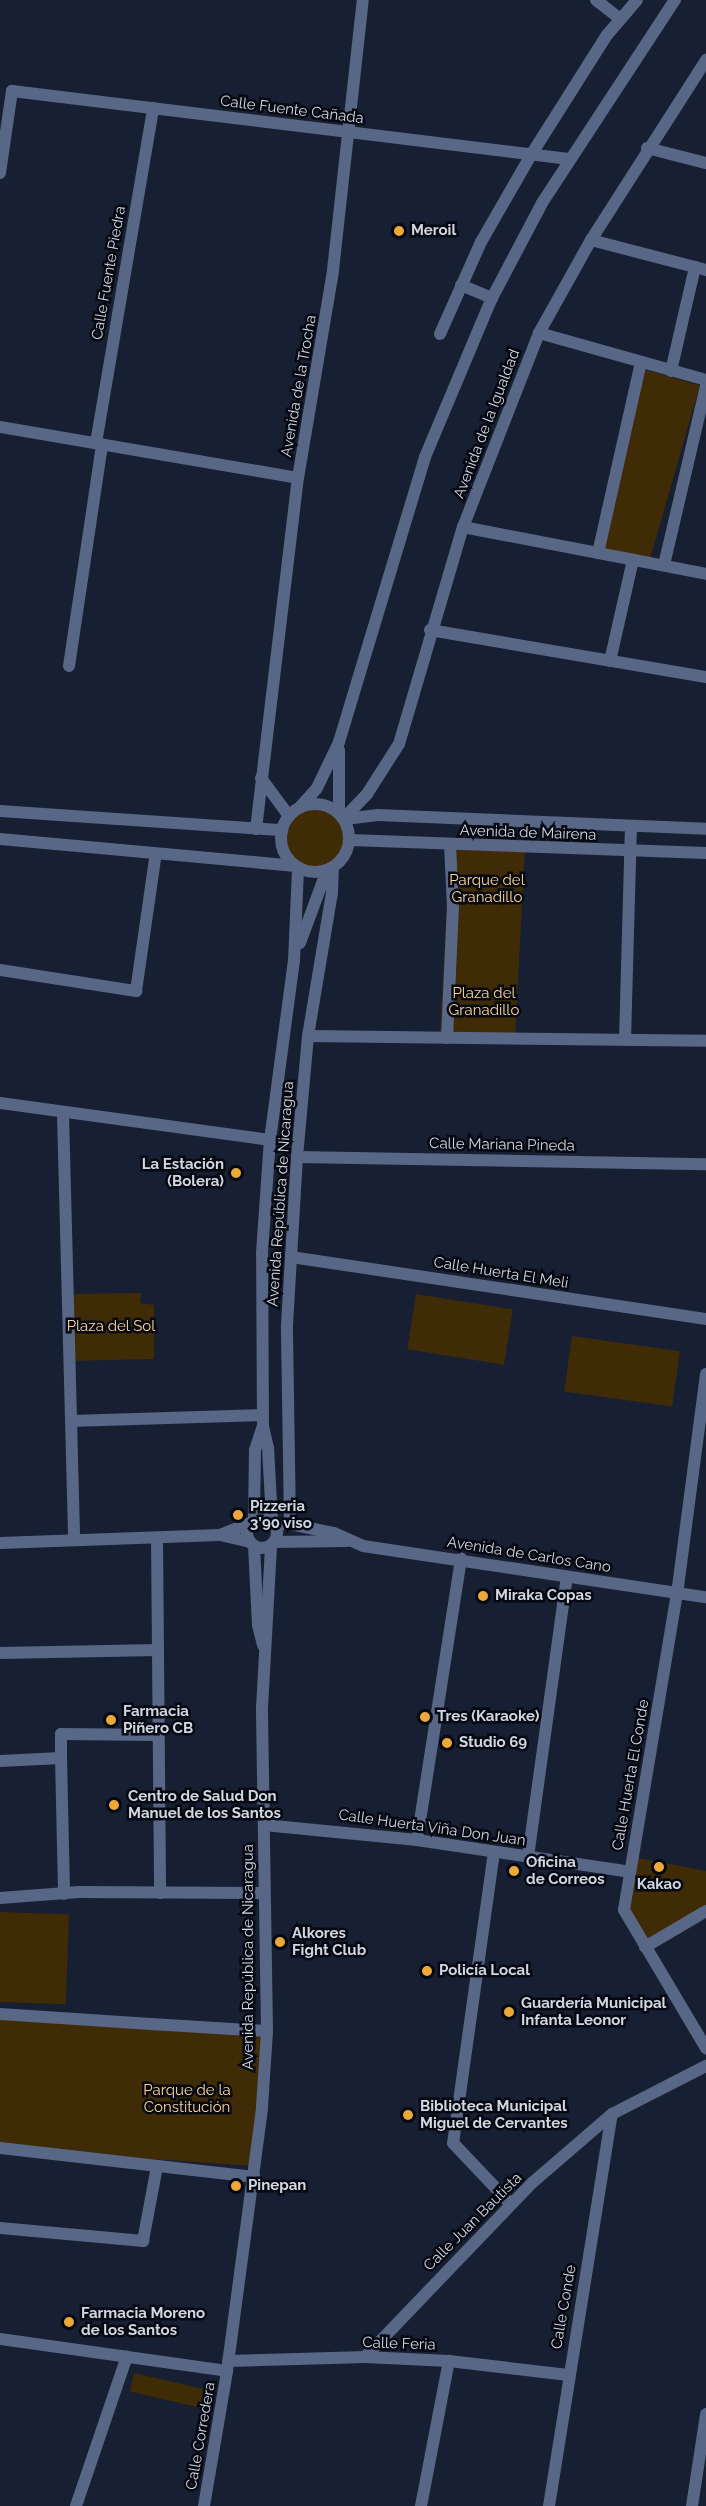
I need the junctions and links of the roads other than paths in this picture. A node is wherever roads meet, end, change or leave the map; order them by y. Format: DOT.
graph roads {
  1 [pos="363,0"];
  2 [pos="596,0"];
  3 [pos="637,0"];
  4 [pos="675,1"];
  5 [pos="619,18"];
  6 [pos="706,60"];
  7 [pos="153,108"];
  8 [pos="351,133"];
  9 [pos="647,148"];
  10 [pos="531,155"];
  11 [pos="569,159"];
  12 [pos="706,164"];
  13 [pos="0,173"];
  14 [pos="591,240"];
  15 [pos="701,269"];
  16 [pos="461,285"];
  17 [pos="492,298"];
  18 [pos="539,333"];
  19 [pos="440,334"];
  20 [pos="641,362"];
  21 [pos="671,371"];
  22 [pos="706,380"];
  23 [pos="706,386"];
  24 [pos="0,427"];
  25 [pos="99,444"];
  26 [pos="298,478"];
  27 [pos="463,527"];
  28 [pos="598,553"];
  29 [pos="633,560"];
  30 [pos="664,566"];
  31 [pos="706,574"];
  32 [pos="430,630"];
  33 [pos="610,661"];
  34 [pos="69,666"];
  35 [pos="706,677"];
  36 [pos="339,742"];
  37 [pos="261,777"];
  38 [pos="300,807"];
  39 [pos="0,811"];
  40 [pos="289,816"];
  41 [pos="342,816"];
  42 [pos="631,828"];
  43 [pos="256,829"];
  44 [pos="282,830"];
  45 [pos="706,830"];
  46 [pos="0,838"];
  47 [pos="350,840"];
  48 [pos="450,845"];
  49 [pos="628,851"];
  50 [pos="156,853"];
  51 [pos="706,853"];
  52 [pos="297,867"];
  53 [pos="330,869"];
  54 [pos="294,961"];
  55 [pos="0,970"];
  56 [pos="308,1036"];
  57 [pos="447,1038"];
  58 [pos="626,1040"];
  59 [pos="706,1041"];
  60 [pos="0,1103"];
  61 [pos="63,1113"];
  62 [pos="270,1140"];
  63 [pos="297,1157"];
  64 [pos="706,1164"];
  65 [pos="291,1257"];
  66 [pos="706,1319"];
  67 [pos="706,1374"];
  68 [pos="71,1420"];
  69 [pos="263,1421"];
  70 [pos="252,1522"];
  71 [pos="274,1523"];
  72 [pos="290,1524"];
  73 [pos="220,1535"];
  74 [pos="156,1538"];
  75 [pos="74,1540"];
  76 [pos="347,1541"];
  77 [pos="0,1542"];
  78 [pos="252,1544"];
  79 [pos="273,1544"];
  80 [pos="461,1558"];
  81 [pos="567,1577"];
  82 [pos="678,1593"];
  83 [pos="706,1598"];
  84 [pos="264,1649"];
  85 [pos="158,1650"];
  86 [pos="0,1653"];
  87 [pos="158,1735"];
  88 [pos="61,1758"];
  89 [pos="0,1761"];
  90 [pos="264,1825"];
  91 [pos="417,1840"];
  92 [pos="494,1852"];
  93 [pos="528,1857"];
  94 [pos="630,1872"];
  95 [pos="160,1893"];
  96 [pos="264,1893"];
  97 [pos="64,1894"];
  98 [pos="0,1898"];
  99 [pos="706,1911"];
  100 [pos="645,1947"];
  101 [pos="0,2013"];
  102 [pos="267,2031"];
  103 [pos="706,2048"];
  104 [pos="706,2066"];
  105 [pos="612,2114"];
  106 [pos="0,2148"];
  107 [pos="158,2166"];
  108 [pos="254,2177"];
  109 [pos="509,2202"];
  110 [pos="0,2228"];
  111 [pos="0,2339"];
  112 [pos="127,2356"];
  113 [pos="365,2356"];
  114 [pos="449,2361"];
  115 [pos="228,2366"];
  116 [pos="568,2375"];
  117 [pos="706,2414"];
  118 [pos="76,2506"];
  119 [pos="204,2506"];
  120 [pos="421,2506"];
  121 [pos="549,2506"];
  122 [pos="692,2506"];
  1 -- 8 [label="street, Avenida de la Trocha"];
  2 -- 5 [label="street"];
  3 -- 5 [label="street"];
  4 -- 11 [label="street"];
  5 -- 10 [label="street"];
  6 -- 9 [label="street, Avenida de la Igualdad"];
  7 -- 8 [label="street, Calle Fuente Cañada"];
  7 -- 13 [label="street, Calle Fuente Cañada"];
  7 -- 25 [label="street, Calle Fuente Piedra"];
  8 -- 10 [label="street, Calle Fuente Cañada"];
  8 -- 26 [label="street, Avenida de la Trocha"];
  9 -- 12 [label="street"];
  9 -- 14 [label="street, Avenida de la Igualdad"];
  10 -- 11 [label="street, Calle Fuente Cañada"];
  10 -- 16 [label="street"];
  11 -- 17 [label="street"];
  14 -- 15 [label="street"];
  14 -- 18 [label="street, Avenida de la Igualdad"];
  15 -- 21 [label="street"];
  16 -- 17 [label="street"];
  16 -- 19 [label="street"];
  17 -- 36 [label="street"];
  18 -- 20 [label="street"];
  18 -- 27 [label="street, Avenida de la Igualdad"];
  20 -- 21 [label="street"];
  20 -- 28 [label="street"];
  21 -- 22 [label="street"];
  23 -- 30 [label="street"];
  24 -- 25 [label="street"];
  25 -- 26 [label="street"];
  25 -- 34 [label="street, Calle Fuente Piedra"];
  26 -- 37 [label="street, Avenida de la Trocha"];
  27 -- 28 [label="street"];
  27 -- 32 [label="street, Avenida de la Igualdad"];
  28 -- 29 [label="street"];
  29 -- 30 [label="street"];
  29 -- 33 [label="street"];
  30 -- 31 [label="street"];
  32 -- 33 [label="street"];
  32 -- 41 [label="street, Avenida de la Igualdad"];
  33 -- 35 [label="street"];
  36 -- 38 [label="street"];
  36 -- 41 [label="street"];
  37 -- 40 [label="street"];
  37 -- 43 [label="street, Avenida de la Trocha"];
  38 -- 40 [label="street"];
  38 -- 41 [label="street"];
  39 -- 43 [label="street"];
  40 -- 44 [label="street"];
  41 -- 42 [label="street"];
  41 -- 47 [label="street"];
  42 -- 45 [label="street"];
  42 -- 49 [label="street"];
  43 -- 44 [label="street"];
  44 -- 52 [label="street"];
  46 -- 50 [label="street"];
  47 -- 48 [label="street, Avenida de Mairena"];
  47 -- 53 [label="street"];
  48 -- 49 [label="street, Avenida de Mairena"];
  48 -- 57 [label="street"];
  49 -- 51 [label="street, Avenida de Mairena"];
  49 -- 58 [label="street"];
  50 -- 52 [label="street"];
  50 -- 55 [label="street"];
  52 -- 53 [label="street"];
  52 -- 54 [label="street, Avenida República de Nicaragua"];
  53 -- 54 [label="street, Avenida República de Nicaragua"];
  53 -- 56 [label="street, Avenida República de Nicaragua"];
  54 -- 62 [label="street, Avenida República de Nicaragua"];
  56 -- 57 [label="street"];
  56 -- 63 [label="street, Avenida República de Nicaragua"];
  57 -- 58 [label="street"];
  58 -- 59 [label="street"];
  60 -- 61 [label="street"];
  61 -- 62 [label="street"];
  61 -- 68 [label="street"];
  62 -- 69 [label="street, Avenida República de Nicaragua"];
  63 -- 64 [label="street, Calle Mariana Pineda"];
  63 -- 65 [label="street, Avenida República de Nicaragua"];
  65 -- 66 [label="street, Calle Huerta El Meli"];
  65 -- 72 [label="street, Avenida República de Nicaragua"];
  67 -- 82 [label="street, Calle Huerta El Conde"];
  68 -- 69 [label="street"];
  68 -- 75 [label="street"];
  69 -- 70 [label="street, Avenida República de Nicaragua"];
  69 -- 71 [label="street, Avenida República de Nicaragua"];
  70 -- 71 [label="street"];
  70 -- 73 [label="street"];
  70 -- 78 [label="street"];
  71 -- 72 [label="street, Avenida de Carlos Cano"];
  71 -- 79 [label="street"];
  72 -- 76 [label="street, Avenida de Carlos Cano"];
  73 -- 74 [label="street"];
  73 -- 78 [label="street"];
  74 -- 75 [label="street"];
  74 -- 85 [label="street"];
  75 -- 77 [label="street"];
  76 -- 79 [label="street, Avenida de Carlos Cano"];
  76 -- 80 [label="street, Avenida de Carlos Cano"];
  78 -- 79 [label="street"];
  78 -- 84 [label="street, Avenida República de Nicaragua"];
  79 -- 84 [label="street, Avenida República de Nicaragua"];
  80 -- 81 [label="street, Avenida de Carlos Cano"];
  80 -- 91 [label="street"];
  81 -- 82 [label="street, Avenida de Carlos Cano"];
  81 -- 93 [label="street"];
  82 -- 83 [label="street, Avenida de Carlos Cano"];
  82 -- 94 [label="street, Calle Huerta El Conde"];
  84 -- 90 [label="street, Avenida República de Nicaragua"];
  85 -- 86 [label="street"];
  85 -- 87 [label="street"];
  87 -- 88 [label="street"];
  87 -- 95 [label="street"];
  88 -- 89 [label="street"];
  88 -- 97 [label="street"];
  90 -- 91 [label="street, Calle Huerta Viña Don Juan"];
  90 -- 96 [label="street, Avenida República de Nicaragua"];
  91 -- 92 [label="street, Calle Huerta Viña Don Juan"];
  92 -- 93 [label="street, Calle Huerta Viña Don Juan"];
  92 -- 109 [label="street"];
  93 -- 94 [label="street, Calle Huerta Viña Don Juan"];
  94 -- 100 [label="street, Calle Huerta El Conde"];
  95 -- 96 [label="street"];
  95 -- 97 [label="street"];
  96 -- 102 [label="street, Avenida República de Nicaragua"];
  97 -- 98 [label="street"];
  99 -- 100 [label="street"];
  100 -- 103 [label="street, Calle Huerta El Conde"];
  101 -- 102 [label="street"];
  102 -- 108 [label="street, Avenida República de Nicaragua"];
  104 -- 105 [label="street, Calle Juan Bautista"];
  105 -- 109 [label="street, Calle Juan Bautista"];
  105 -- 116 [label="street, Calle Conde"];
  106 -- 107 [label="street"];
  107 -- 108 [label="street"];
  107 -- 110 [label="street"];
  108 -- 115 [label="street, Avenida República de Nicaragua"];
  109 -- 113 [label="street, Calle Juan Bautista"];
  111 -- 112 [label="street, Calle Feria"];
  112 -- 115 [label="street, Calle Feria"];
  112 -- 118 [label="street"];
  113 -- 114 [label="street, Calle Feria"];
  113 -- 115 [label="street, Calle Feria"];
  114 -- 116 [label="street, Calle Feria"];
  114 -- 120 [label="street"];
  115 -- 119 [label="street, Calle Corredera"];
  116 -- 121 [label="street, Calle Conde"];
  117 -- 122 [label="street"];
}
